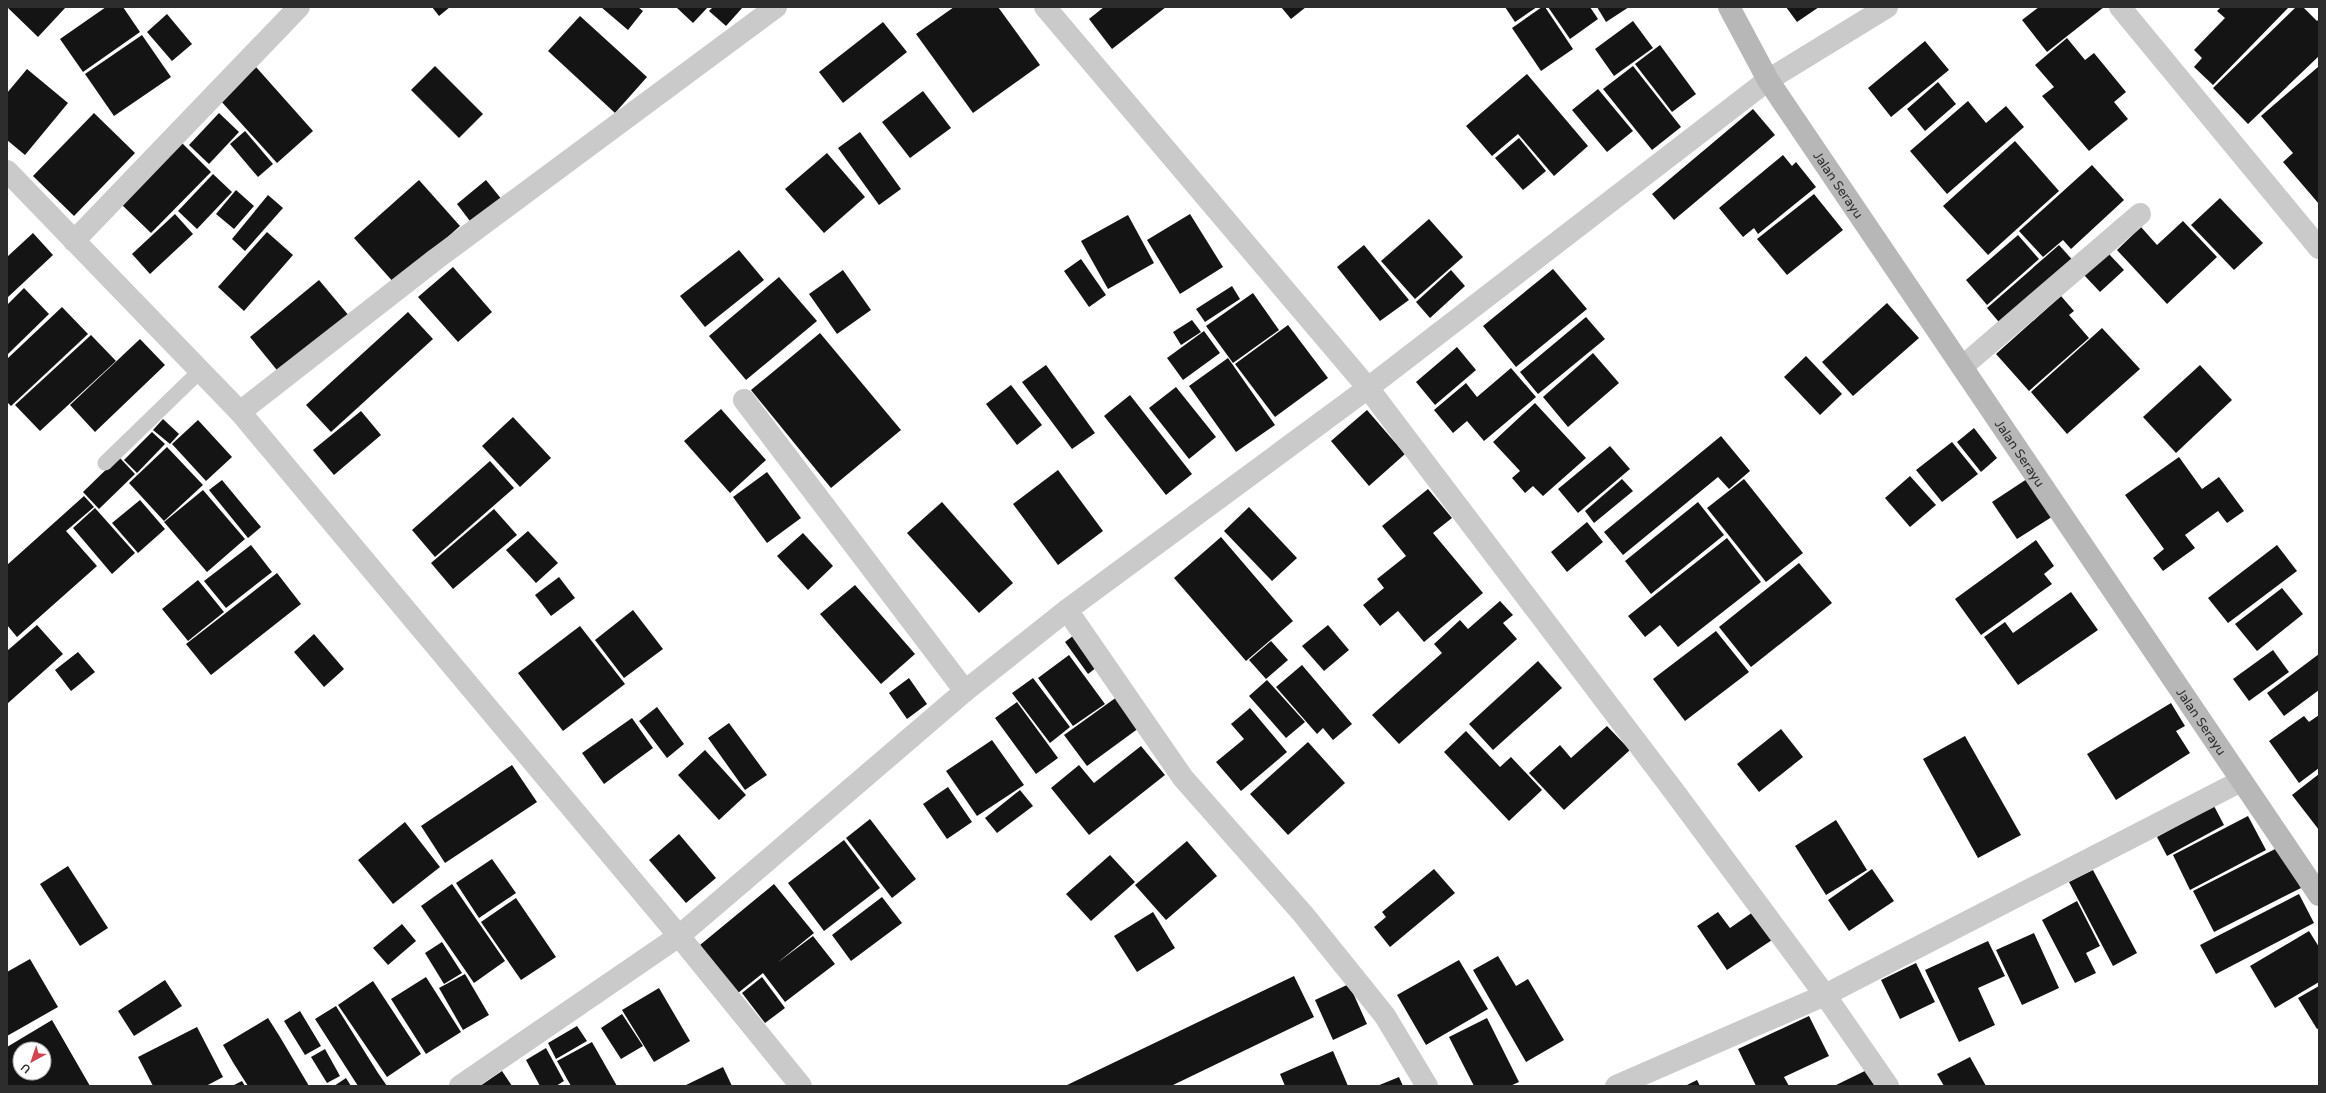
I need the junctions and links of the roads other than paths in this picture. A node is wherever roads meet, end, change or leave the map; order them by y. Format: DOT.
graph roads {
  1 [pos="299,7"];
  2 [pos="776,7"];
  3 [pos="1045,7"];
  4 [pos="1729,7"];
  5 [pos="1887,7"];
  6 [pos="2120,7"];
  7 [pos="1768,80"];
  8 [pos="7,171"];
  9 [pos="2140,214"];
  10 [pos="74,241"];
  11 [pos="2319,248"];
  12 [pos="1962,367"];
  13 [pos="200,371"];
  14 [pos="1368,388"];
  15 [pos="744,400"];
  16 [pos="240,412"];
  17 [pos="105,463"];
  18 [pos="1067,610"];
  19 [pos="965,691"];
  20 [pos="2241,781"];
  21 [pos="2319,895"];
  22 [pos="679,936"];
  23 [pos="1825,995"];
  24 [pos="460,1086"];
  25 [pos="801,1086"];
  26 [pos="1427,1086"];
  27 [pos="1616,1086"];
  28 [pos="1888,1086"];
  1 -- 10 [label="street"];
  2 -- 16 [label="street"];
  3 -- 14 [label="street"];
  4 -- 7 [label="street, Jalan Serayu"];
  5 -- 7 [label="street"];
  6 -- 11 [label="street"];
  7 -- 12 [label="street, Jalan Serayu"];
  7 -- 14 [label="street"];
  8 -- 10 [label="street"];
  9 -- 12 [label="street"];
  10 -- 13 [label="street"];
  12 -- 20 [label="street, Jalan Serayu"];
  13 -- 16 [label="street"];
  13 -- 17 [label="lane"];
  14 -- 18 [label="street"];
  14 -- 23 [label="street"];
  15 -- 19 [label="street"];
  16 -- 22 [label="street"];
  18 -- 19 [label="street"];
  18 -- 26 [label="street"];
  19 -- 22 [label="street"];
  20 -- 21 [label="street, Jalan Serayu"];
  20 -- 23 [label="street"];
  22 -- 24 [label="street"];
  22 -- 25 [label="street"];
  23 -- 27 [label="street"];
  23 -- 28 [label="street"];
}
